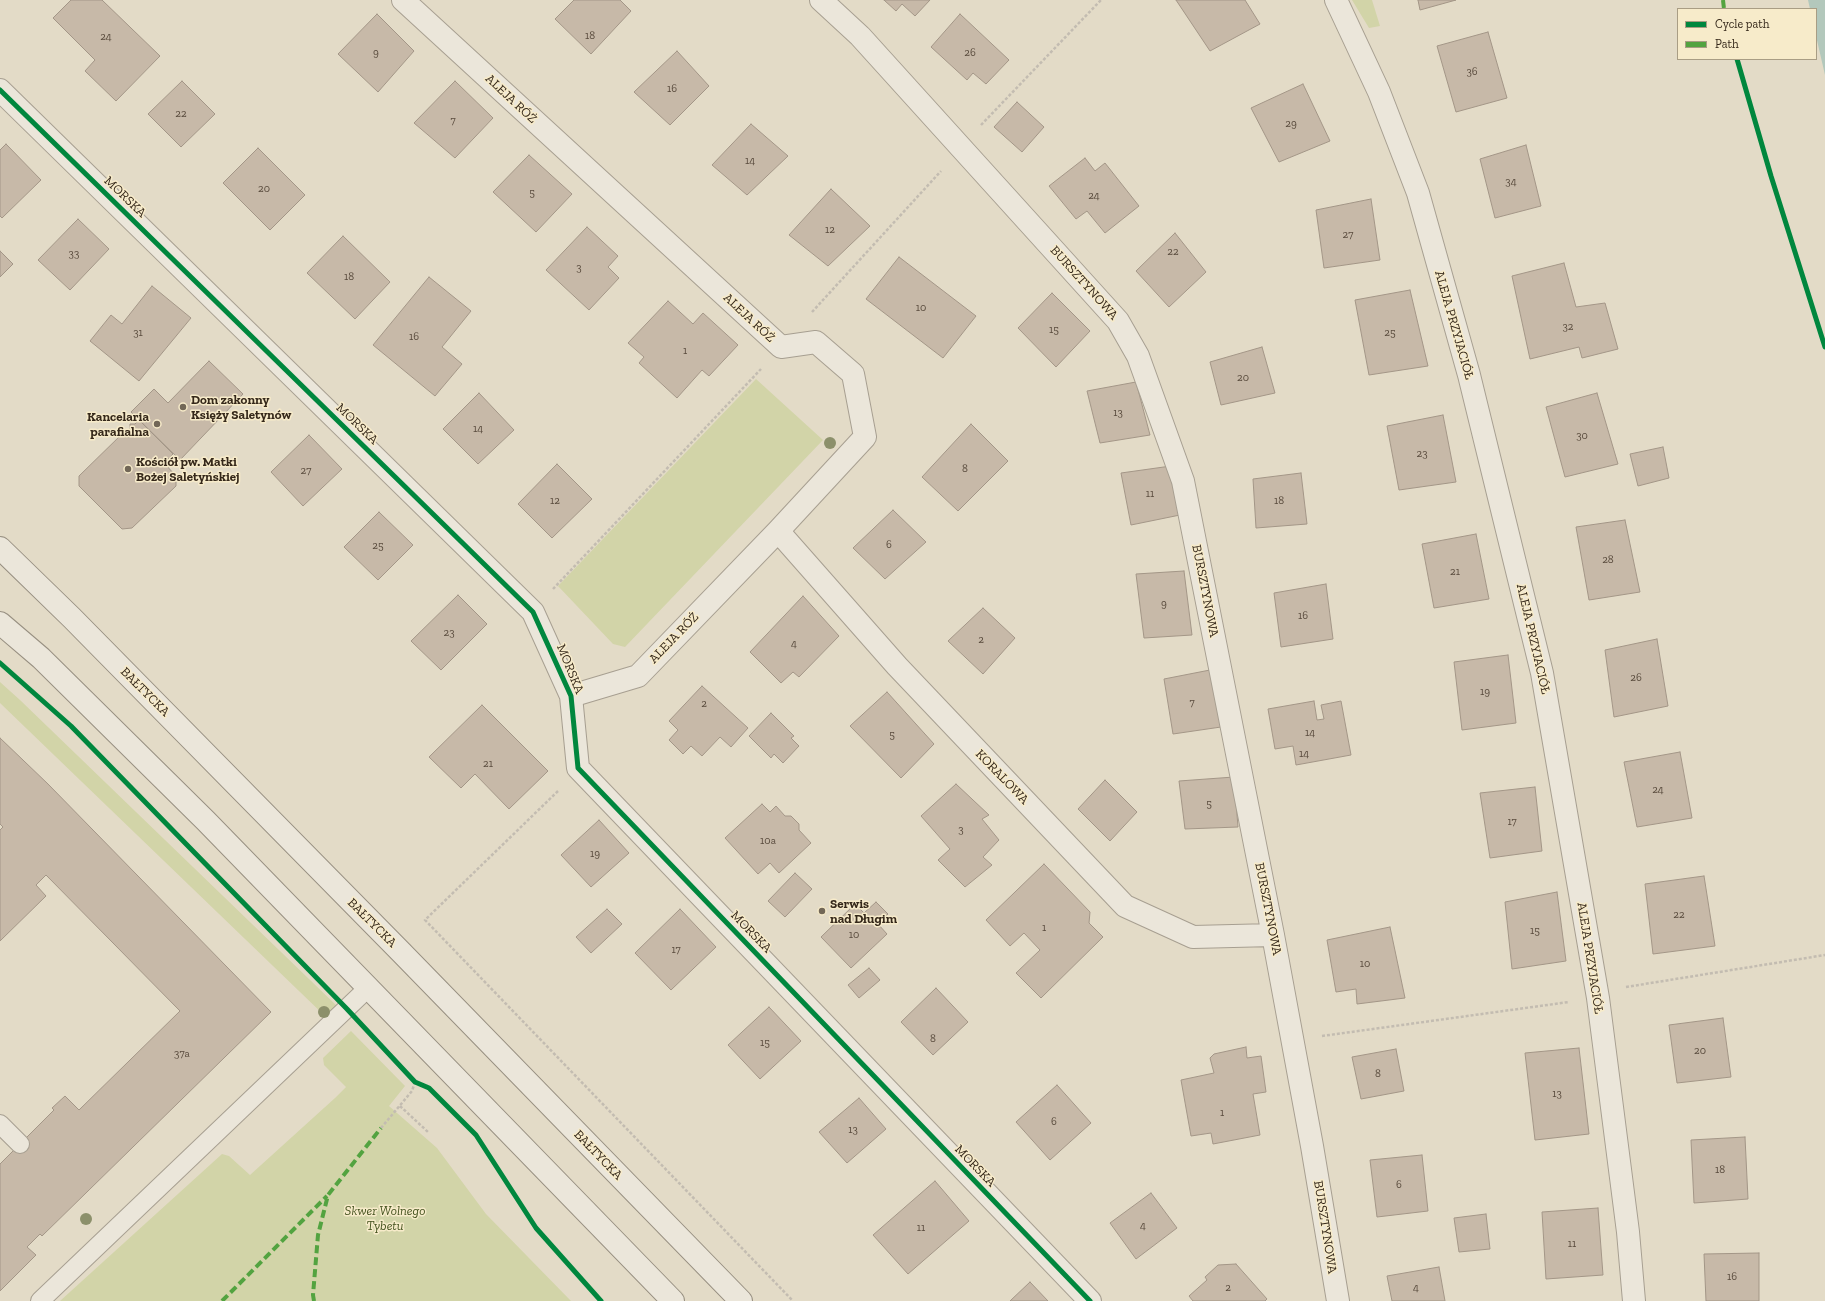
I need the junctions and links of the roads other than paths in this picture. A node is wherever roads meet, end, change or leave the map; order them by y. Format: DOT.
graph roads {
  1 [pos="403,0"];
  2 [pos="821,0"];
  3 [pos="1336,0"];
  4 [pos="0,90"];
  5 [pos="778,531"];
  6 [pos="0,548"];
  7 [pos="0,623"];
  8 [pos="571,696"];
  9 [pos="1273,935"];
  10 [pos="368,988"];
  11 [pos="0,1124"];
  12 [pos="20,1144"];
  13 [pos="40,1301"];
  14 [pos="673,1301"];
  15 [pos="741,1301"];
  16 [pos="1090,1301"];
  17 [pos="1338,1301"];
  18 [pos="1634,1301"];
  1 -- 5 [label="street, ALEJA RÓŻ"];
  2 -- 9 [label="street, BURSZTYNOWA"];
  3 -- 18 [label="street, ALEJA PRZYJACIÓŁ"];
  4 -- 8 [label="street, MORSKA"];
  5 -- 8 [label="street, ALEJA RÓŻ"];
  5 -- 9 [label="street, KORALOWA"];
  6 -- 15 [label="street, BAŁTYCKA"];
  7 -- 10 [label="street"];
  8 -- 16 [label="street, MORSKA"];
  9 -- 17 [label="street, BURSZTYNOWA"];
  10 -- 13 [label="lane"];
  10 -- 14 [label="street"];
  11 -- 12 [label="lane"];
}
